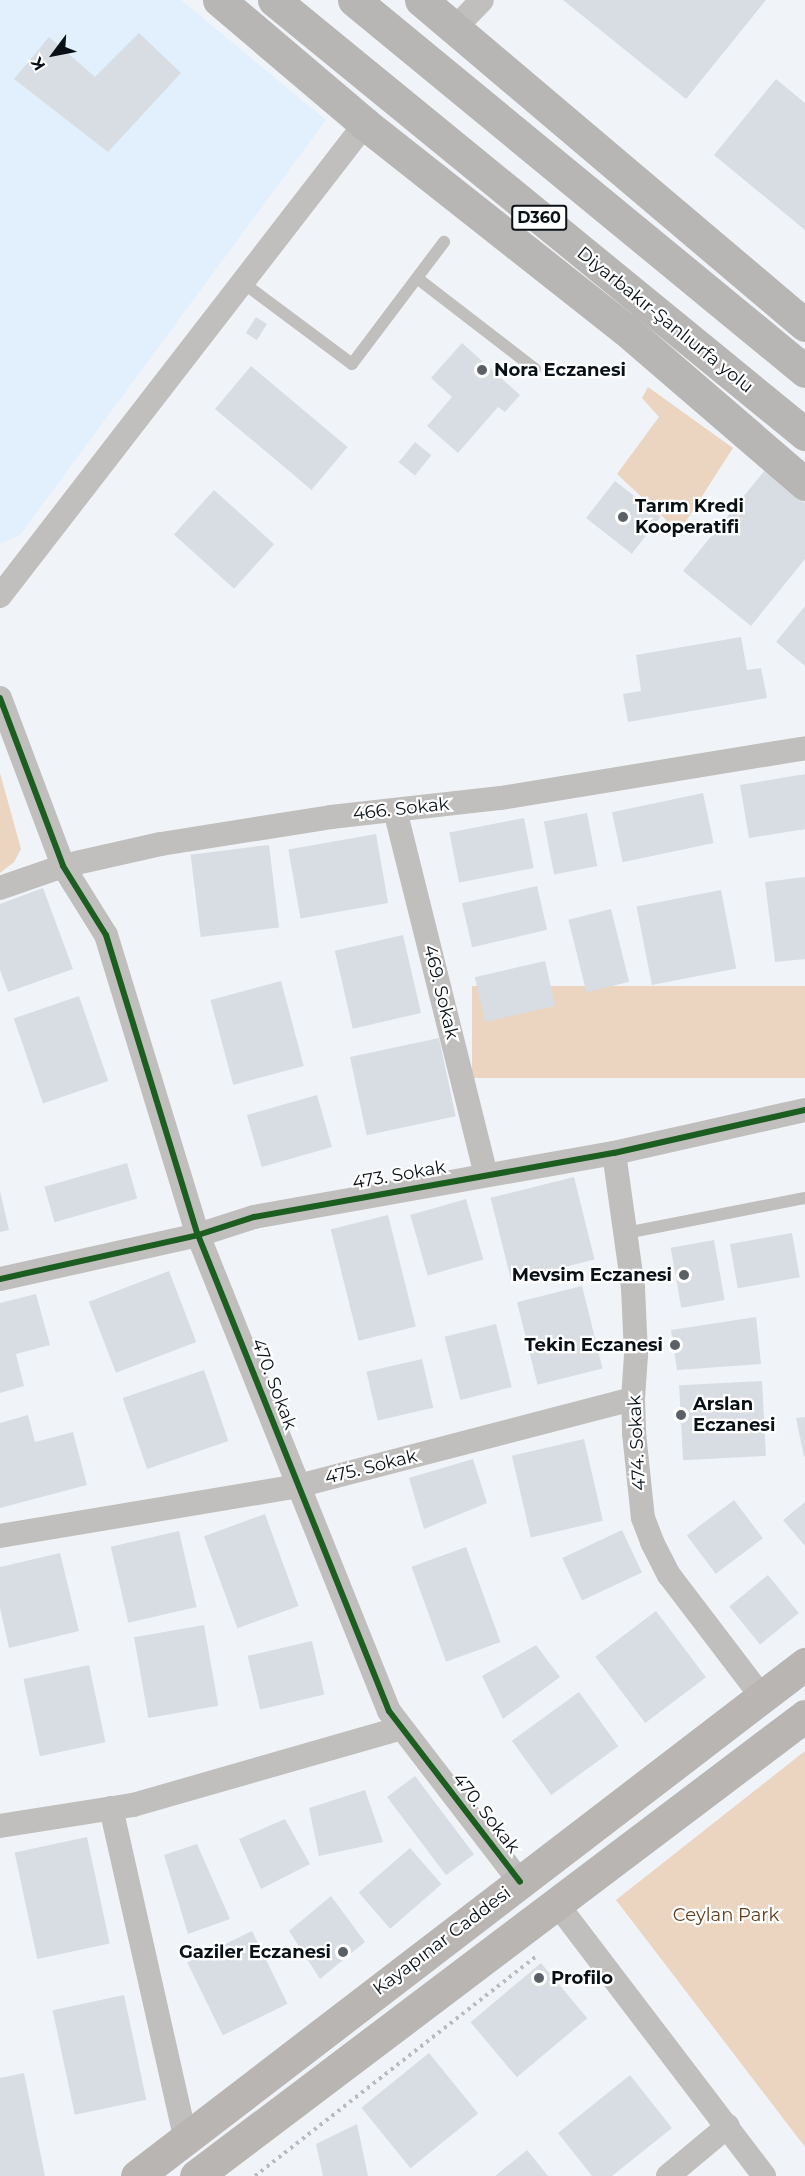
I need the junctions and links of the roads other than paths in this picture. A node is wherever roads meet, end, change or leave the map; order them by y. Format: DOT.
graph roads {
  1 [pos="219,0"];
  2 [pos="274,0"];
  3 [pos="354,0"];
  4 [pos="482,0"];
  5 [pos="439,10"];
  6 [pos="365,124"];
  7 [pos="612,159"];
  8 [pos="477,166"];
  9 [pos="444,242"];
  10 [pos="686,272"];
  11 [pos="417,278"];
  12 [pos="242,282"];
  13 [pos="805,325"];
  14 [pos="625,329"];
  15 [pos="535,369"];
  16 [pos="805,370"];
  17 [pos="805,434"];
  18 [pos="805,484"];
  19 [pos="0,596"];
  20 [pos="0,699"];
  21 [pos="7,738"];
  22 [pos="805,748"];
  23 [pos="395,810"];
  24 [pos="63,866"];
  25 [pos="0,888"];
  26 [pos="805,1110"];
  27 [pos="614,1153"];
  28 [pos="486,1175"];
  29 [pos="805,1198"];
  30 [pos="626,1233"];
  31 [pos="198,1235"];
  32 [pos="0,1279"];
  33 [pos="633,1400"];
  34 [pos="298,1486"];
  35 [pos="0,1536"];
  36 [pos="805,1664"];
  37 [pos="762,1697"];
  38 [pos="805,1716"];
  39 [pos="401,1728"];
  40 [pos="111,1808"];
  41 [pos="0,1822"];
  42 [pos="520,1882"];
  43 [pos="557,1904"];
  44 [pos="728,2126"];
  45 [pos="185,2138"];
  46 [pos="137,2176"];
  47 [pos="196,2176"];
  48 [pos="668,2176"];
  49 [pos="764,2176"];
  1 -- 6 [label="highway"];
  2 -- 8 [label="highway, Diyarbakır-Şanlıurfa yolu / D360"];
  3 -- 10 [label="highway, D360"];
  4 -- 5 [label="street"];
  5 -- 7 [label="highway"];
  6 -- 12 [label="street"];
  6 -- 14 [label="highway"];
  7 -- 10 [label="highway"];
  7 -- 13 [label="highway"];
  8 -- 14 [label="highway"];
  8 -- 17 [label="highway, Diyarbakır-Şanlıurfa yolu / D360"];
  9 -- 11 [label="lane"];
  10 -- 16 [label="highway, D360"];
  11 -- 12 [label="lane"];
  11 -- 15 [label="lane"];
  12 -- 19 [label="street"];
  14 -- 18 [label="highway"];
  20 -- 21 [label="street, 470. Sokak"];
  21 -- 24 [label="street, 470. Sokak"];
  22 -- 23 [label="street, 466. Sokak"];
  23 -- 24 [label="street, 466. Sokak"];
  23 -- 28 [label="street, 469. Sokak"];
  24 -- 25 [label="street, 466. Sokak"];
  24 -- 31 [label="street, 470. Sokak"];
  26 -- 27 [label="street, 473. Sokak"];
  27 -- 28 [label="street, 473. Sokak"];
  27 -- 30 [label="street, 474. Sokak"];
  28 -- 31 [label="street, 473. Sokak"];
  29 -- 30 [label="lane"];
  30 -- 33 [label="street, 474. Sokak"];
  31 -- 32 [label="street, 473. Sokak"];
  31 -- 34 [label="street, 470. Sokak"];
  33 -- 34 [label="street, 475. Sokak"];
  33 -- 37 [label="street, 474. Sokak"];
  34 -- 35 [label="street, 475. Sokak"];
  34 -- 39 [label="street, 470. Sokak"];
  36 -- 37 [label="main road, Kayapınar Caddesi"];
  37 -- 42 [label="main road, Kayapınar Caddesi"];
  38 -- 43 [label="main road"];
  39 -- 40 [label="street"];
  39 -- 42 [label="street, 470. Sokak"];
  40 -- 41 [label="street"];
  40 -- 45 [label="street"];
  42 -- 45 [label="main road, Kayapınar Caddesi"];
  43 -- 44 [label="street"];
  43 -- 47 [label="main road"];
  44 -- 48 [label="street"];
  44 -- 49 [label="street"];
  45 -- 46 [label="main road, Kayapınar Caddesi"];
}
